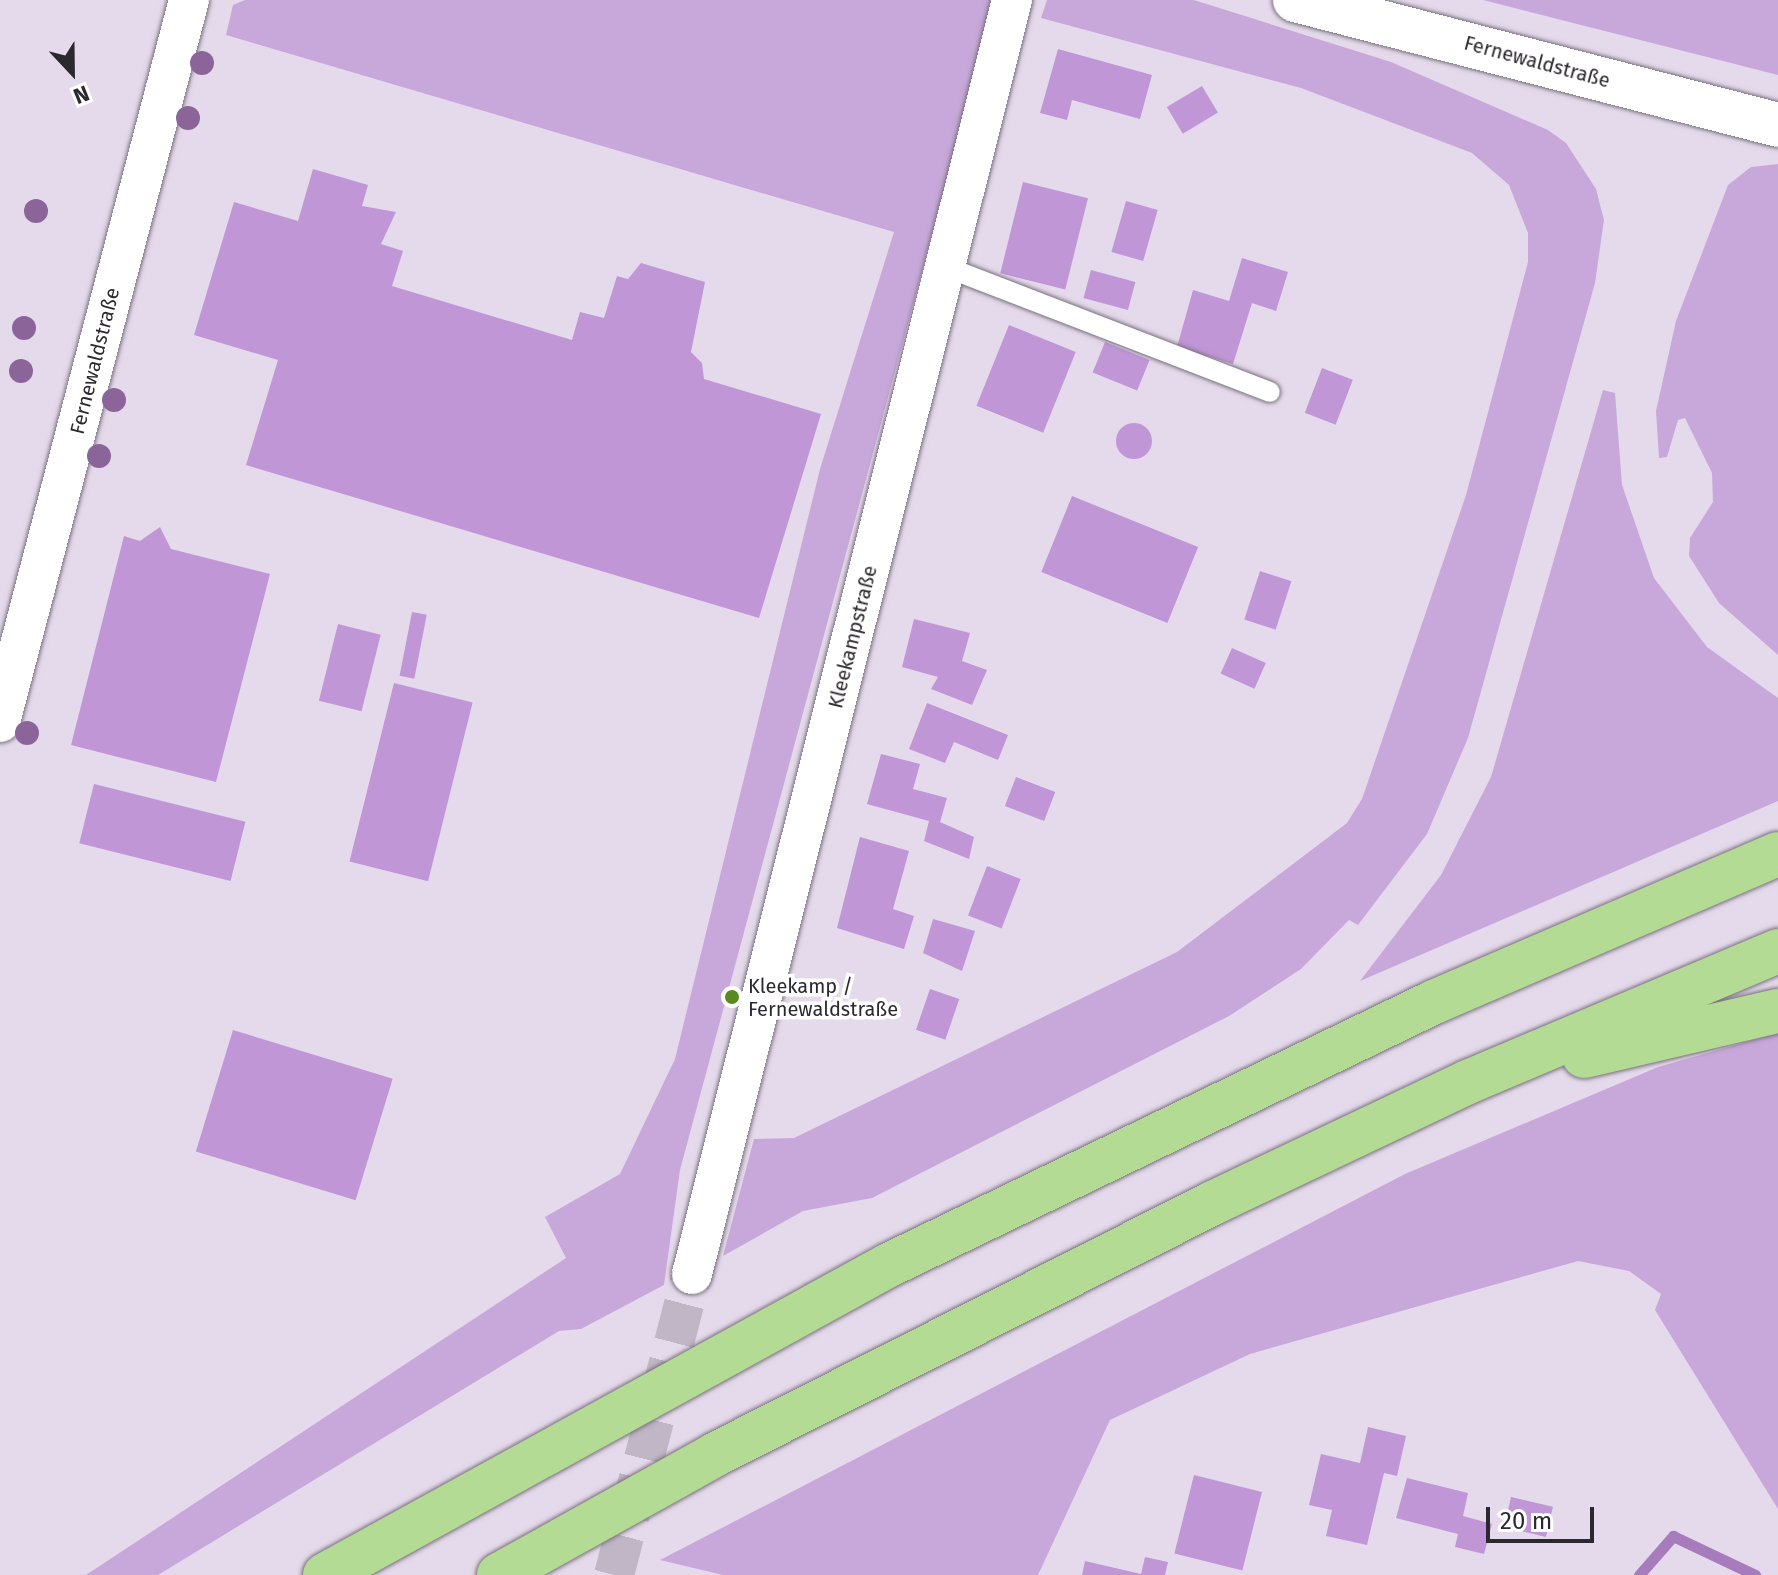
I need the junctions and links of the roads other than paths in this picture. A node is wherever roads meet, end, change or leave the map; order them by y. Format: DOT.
graph roads {
  1 [pos="189,0"];
  2 [pos="1012,0"];
  3 [pos="1295,0"];
  4 [pos="1778,125"];
  5 [pos="946,267"];
  6 [pos="1270,392"];
  7 [pos="0,722"];
  8 [pos="1778,854"];
  9 [pos="1778,951"];
  10 [pos="1778,1011"];
  11 [pos="1468,1082"];
  12 [pos="692,1274"];
  13 [pos="325,1575"];
  14 [pos="499,1575"];
  1 -- 7 [label="street, Fernewaldstraße"];
  2 -- 5 [label="street, Kleekampstraße"];
  3 -- 4 [label="main road, Fernewaldstraße"];
  5 -- 6 [label="lane"];
  5 -- 12 [label="street, Kleekampstraße"];
  8 -- 13 [label="highway"];
  9 -- 11 [label="highway"];
  10 -- 11 [label="highway"];
  11 -- 14 [label="highway"];
}
